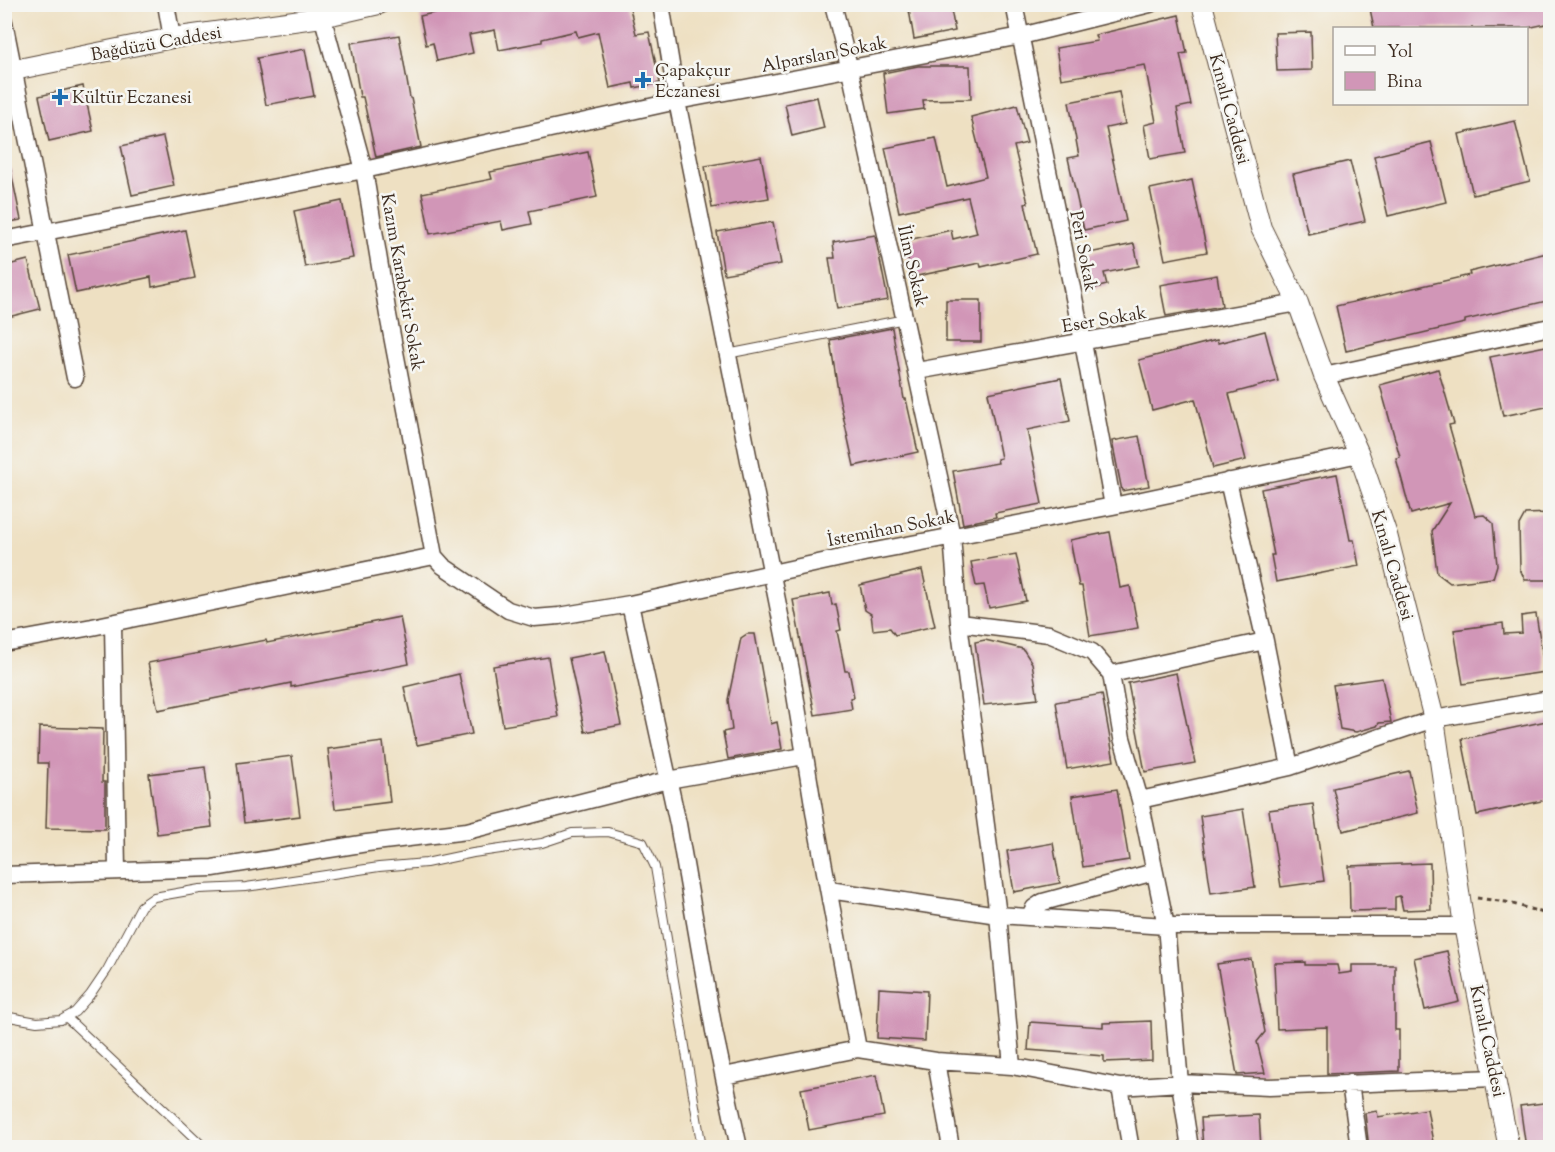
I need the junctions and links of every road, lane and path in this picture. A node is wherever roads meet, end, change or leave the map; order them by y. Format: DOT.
graph roads {
  1 [pos="166,4"];
  2 [pos="379,4"];
  3 [pos="660,4"];
  4 [pos="833,4"];
  5 [pos="1014,4"];
  6 [pos="1150,4"];
  7 [pos="1202,4"];
  8 [pos="320,11"];
  9 [pos="4,22"];
  10 [pos="1021,36"];
  11 [pos="172,38"];
  12 [pos="850,70"];
  13 [pos="9,71"];
  14 [pos="677,101"];
  15 [pos="364,170"];
  16 [pos="46,231"];
  17 [pos="4,240"];
  18 [pos="1298,303"];
  19 [pos="905,319"];
  20 [pos="1551,327"];
  21 [pos="1083,343"];
  22 [pos="727,354"];
  23 [pos="917,371"];
  24 [pos="1324,376"];
  25 [pos="75,378"];
  26 [pos="1359,454"];
  27 [pos="1228,481"];
  28 [pos="1113,506"];
  29 [pos="952,536"];
  30 [pos="439,561"];
  31 [pos="772,573"];
  32 [pos="630,604"];
  33 [pos="113,622"];
  34 [pos="959,623"];
  35 [pos="1265,640"];
  36 [pos="4,643"];
  37 [pos="1111,674"];
  38 [pos="1551,699"];
  39 [pos="1434,719"];
  40 [pos="804,756"];
  41 [pos="1290,767"];
  42 [pos="668,780"];
  43 [pos="1140,800"];
  44 [pos="117,871"];
  45 [pos="1154,872"];
  46 [pos="4,875"];
  47 [pos="828,890"];
  48 [pos="1460,898"];
  49 [pos="998,915"];
  50 [pos="1551,915"];
  51 [pos="1029,917"];
  52 [pos="1166,926"];
  53 [pos="1464,926"];
  54 [pos="4,1016"];
  55 [pos="66,1017"];
  56 [pos="858,1049"];
  57 [pos="936,1061"];
  58 [pos="1012,1066"];
  59 [pos="724,1076"];
  60 [pos="1495,1078"];
  61 [pos="1180,1083"];
  62 [pos="1350,1083"];
  63 [pos="1120,1087"];
  64 [pos="1130,1144"];
  65 [pos="205,1148"];
  66 [pos="702,1148"];
  67 [pos="739,1148"];
  68 [pos="951,1148"];
  69 [pos="1190,1148"];
  70 [pos="1359,1148"];
  71 [pos="1509,1148"];
  1 -- 11 [label="street"];
  2 -- 8 [label="street, Bağdüzü Caddesi"];
  3 -- 14 [label="street"];
  4 -- 12 [label="street, İlim Sokak"];
  5 -- 10 [label="street, Peri Sokak"];
  6 -- 10 [label="street, Alparslan Sokak"];
  7 -- 18 [label="street, Kınalı Caddesi"];
  8 -- 11 [label="street, Bağdüzü Caddesi"];
  8 -- 15 [label="street, Kazım Karabekir Sokak"];
  9 -- 13 [label="street"];
  10 -- 12 [label="street, Alparslan Sokak"];
  10 -- 21 [label="street, Peri Sokak"];
  11 -- 13 [label="street, Bağdüzü Caddesi"];
  12 -- 14 [label="street, Alparslan Sokak"];
  12 -- 19 [label="street, İlim Sokak"];
  13 -- 16 [label="street"];
  14 -- 15 [label="street, Alparslan Sokak"];
  14 -- 22 [label="street"];
  15 -- 16 [label="street, Alparslan Sokak"];
  15 -- 30 [label="street, Kazım Karabekir Sokak"];
  16 -- 17 [label="street, Alparslan Sokak"];
  16 -- 25 [label="street"];
  18 -- 21 [label="street, Eser Sokak"];
  18 -- 24 [label="street, Kınalı Caddesi"];
  19 -- 22 [label="lane"];
  19 -- 23 [label="street, İlim Sokak"];
  20 -- 24 [label="street"];
  21 -- 23 [label="street, Eser Sokak"];
  21 -- 28 [label="street, Peri Sokak"];
  22 -- 31 [label="street"];
  23 -- 29 [label="street, İlim Sokak"];
  24 -- 26 [label="street, Kınalı Caddesi"];
  26 -- 27 [label="street, İstemihan Sokak"];
  26 -- 39 [label="street, Kınalı Caddesi"];
  27 -- 28 [label="street, İstemihan Sokak"];
  27 -- 35 [label="street"];
  28 -- 29 [label="street, İstemihan Sokak"];
  29 -- 31 [label="street, İstemihan Sokak"];
  29 -- 34 [label="street, İlim Sokak"];
  30 -- 32 [label="street, İstemihan Sokak"];
  30 -- 33 [label="street"];
  31 -- 32 [label="street, İstemihan Sokak"];
  31 -- 40 [label="street"];
  32 -- 42 [label="street"];
  33 -- 36 [label="street"];
  33 -- 44 [label="street"];
  34 -- 37 [label="street"];
  34 -- 49 [label="street, İlim Sokak"];
  35 -- 37 [label="street"];
  35 -- 41 [label="street"];
  37 -- 43 [label="street"];
  38 -- 39 [label="street"];
  39 -- 41 [label="street"];
  39 -- 48 [label="street, Kınalı Caddesi"];
  40 -- 42 [label="street"];
  40 -- 47 [label="street"];
  41 -- 43 [label="street"];
  42 -- 44 [label="street"];
  42 -- 59 [label="street"];
  43 -- 45 [label="street"];
  44 -- 46 [label="street"];
  45 -- 51 [label="street"];
  45 -- 52 [label="street"];
  47 -- 49 [label="street"];
  47 -- 56 [label="street"];
  48 -- 50 [label="path"];
  48 -- 53 [label="street, Kınalı Caddesi"];
  49 -- 51 [label="street"];
  49 -- 58 [label="street, İlim Sokak"];
  51 -- 52 [label="street"];
  52 -- 53 [label="street"];
  52 -- 61 [label="street"];
  53 -- 60 [label="street, Kınalı Caddesi"];
  54 -- 55 [label="lane"];
  55 -- 65 [label="lane"];
  55 -- 66 [label="lane"];
  56 -- 57 [label="street"];
  56 -- 59 [label="street"];
  57 -- 58 [label="street"];
  57 -- 68 [label="street"];
  58 -- 63 [label="street"];
  59 -- 67 [label="street"];
  60 -- 62 [label="street"];
  60 -- 71 [label="street, Kınalı Caddesi"];
  61 -- 62 [label="street"];
  61 -- 63 [label="street"];
  61 -- 69 [label="street"];
  62 -- 70 [label="street"];
  63 -- 64 [label="street"];
}
